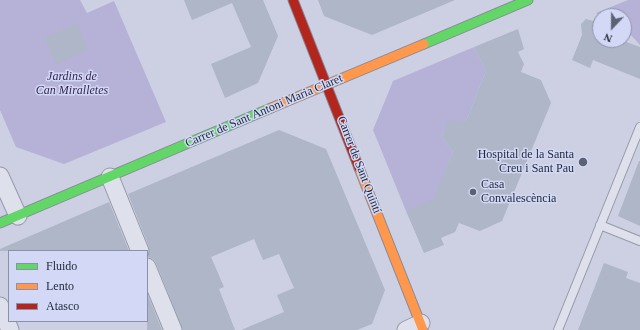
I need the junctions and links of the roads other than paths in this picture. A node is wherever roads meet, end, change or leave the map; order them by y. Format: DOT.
graph roads {
  1 [pos="293,0"];
  2 [pos="528,0"];
  3 [pos="327,83"];
  4 [pos="640,127"];
  5 [pos="0,176"];
  6 [pos="110,177"];
  7 [pos="18,216"];
  8 [pos="0,223"];
  9 [pos="600,225"];
  10 [pos="640,241"];
  11 [pos="140,250"];
  12 [pos="148,270"];
  13 [pos="0,306"];
  14 [pos="417,328"];
  15 [pos="10,330"];
  16 [pos="173,330"];
  17 [pos="558,330"];
  1 -- 3 [label="main road, Carrer de Sant Quintí"];
  2 -- 3 [label="main road, Carrer de Sant Antoni Maria Claret"];
  3 -- 6 [label="main road, Carrer de Sant Antoni Maria Claret"];
  3 -- 14 [label="main road, Carrer de Sant Quintí"];
  4 -- 9 [label="lane"];
  5 -- 7 [label="street"];
  6 -- 7 [label="main road, Carrer de Sant Antoni Maria Claret"];
  6 -- 11 [label="street"];
  7 -- 8 [label="main road, Carrer de Sant Antoni Maria Claret"];
  9 -- 10 [label="lane"];
  9 -- 17 [label="lane"];
  12 -- 16 [label="street"];
  13 -- 15 [label="street"];
}
